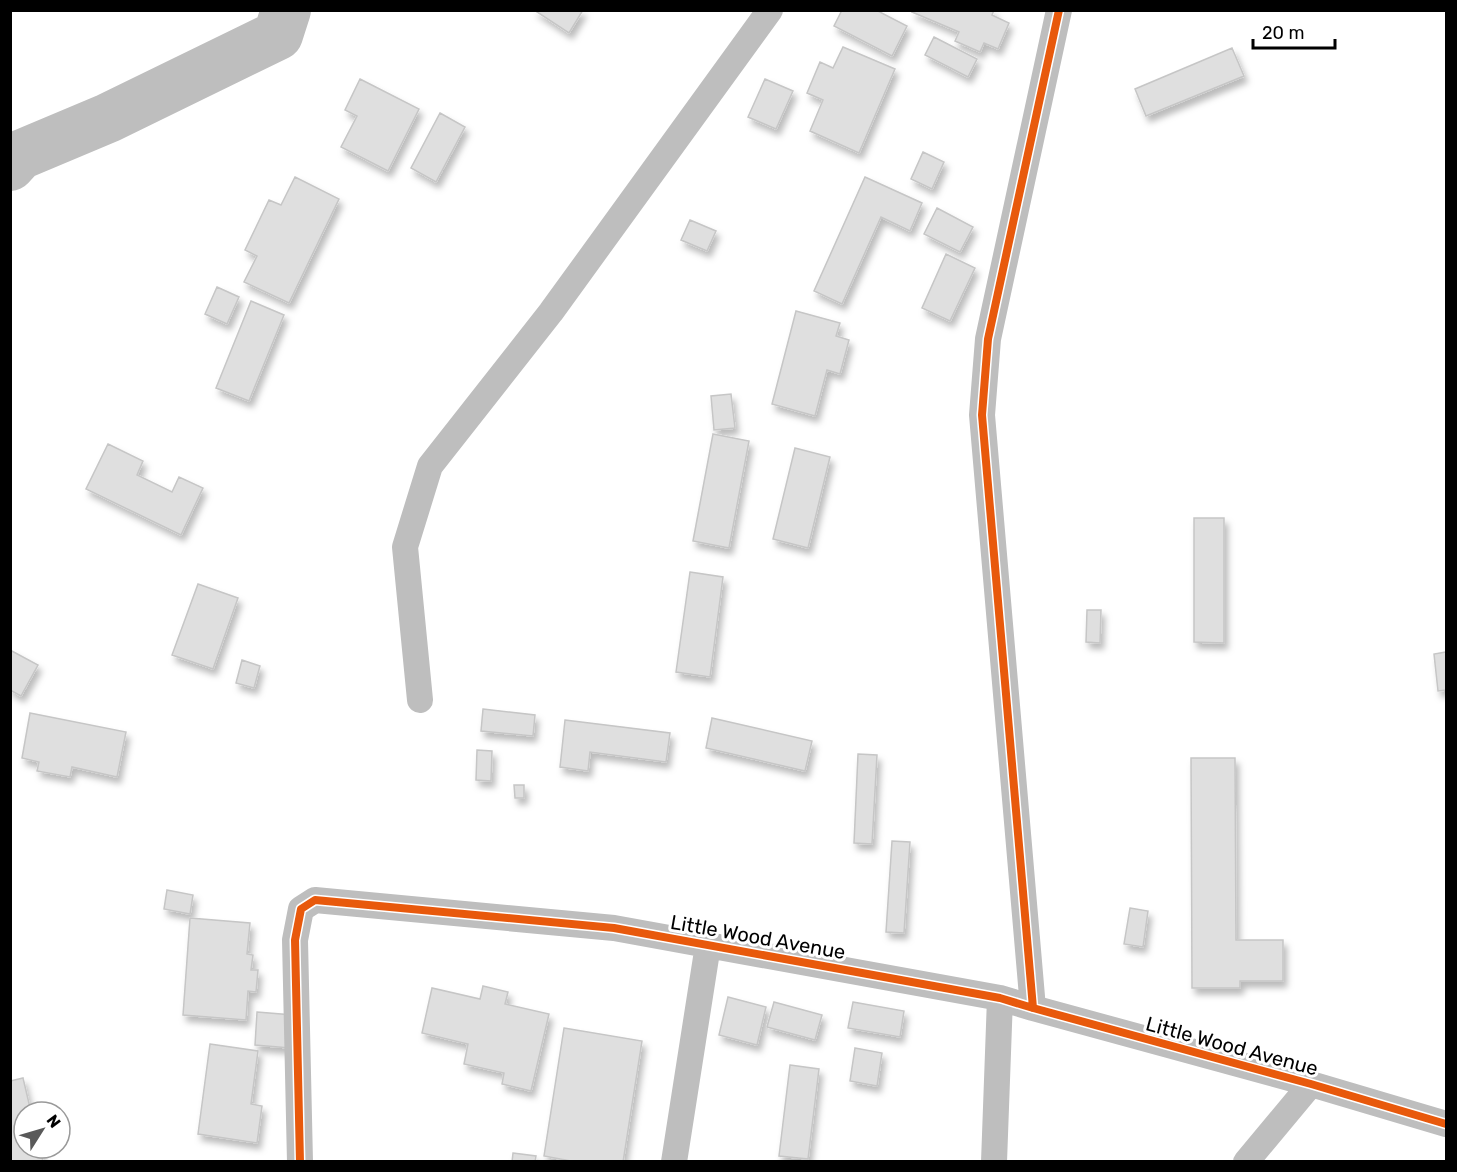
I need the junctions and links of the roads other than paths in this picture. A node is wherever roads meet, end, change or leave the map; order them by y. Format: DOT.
graph roads {
  1 [pos="770,10"];
  2 [pos="1059,10"];
  3 [pos="420,700"];
  4 [pos="708,945"];
  5 [pos="1000,998"];
  6 [pos="1033,1008"];
  7 [pos="1311,1084"];
  8 [pos="1446,1124"];
  9 [pos="300,1161"];
  10 [pos="674,1161"];
  11 [pos="994,1161"];
  12 [pos="1246,1161"];
  1 -- 3 [label="street"];
  2 -- 6 [label="street"];
  4 -- 5 [label="street, Little Wood Avenue"];
  4 -- 9 [label="street, Little Wood Avenue"];
  4 -- 10 [label="street"];
  5 -- 6 [label="street, Little Wood Avenue"];
  5 -- 11 [label="street"];
  6 -- 7 [label="street, Little Wood Avenue"];
  7 -- 8 [label="street, Little Wood Avenue"];
  7 -- 12 [label="street"];
}
